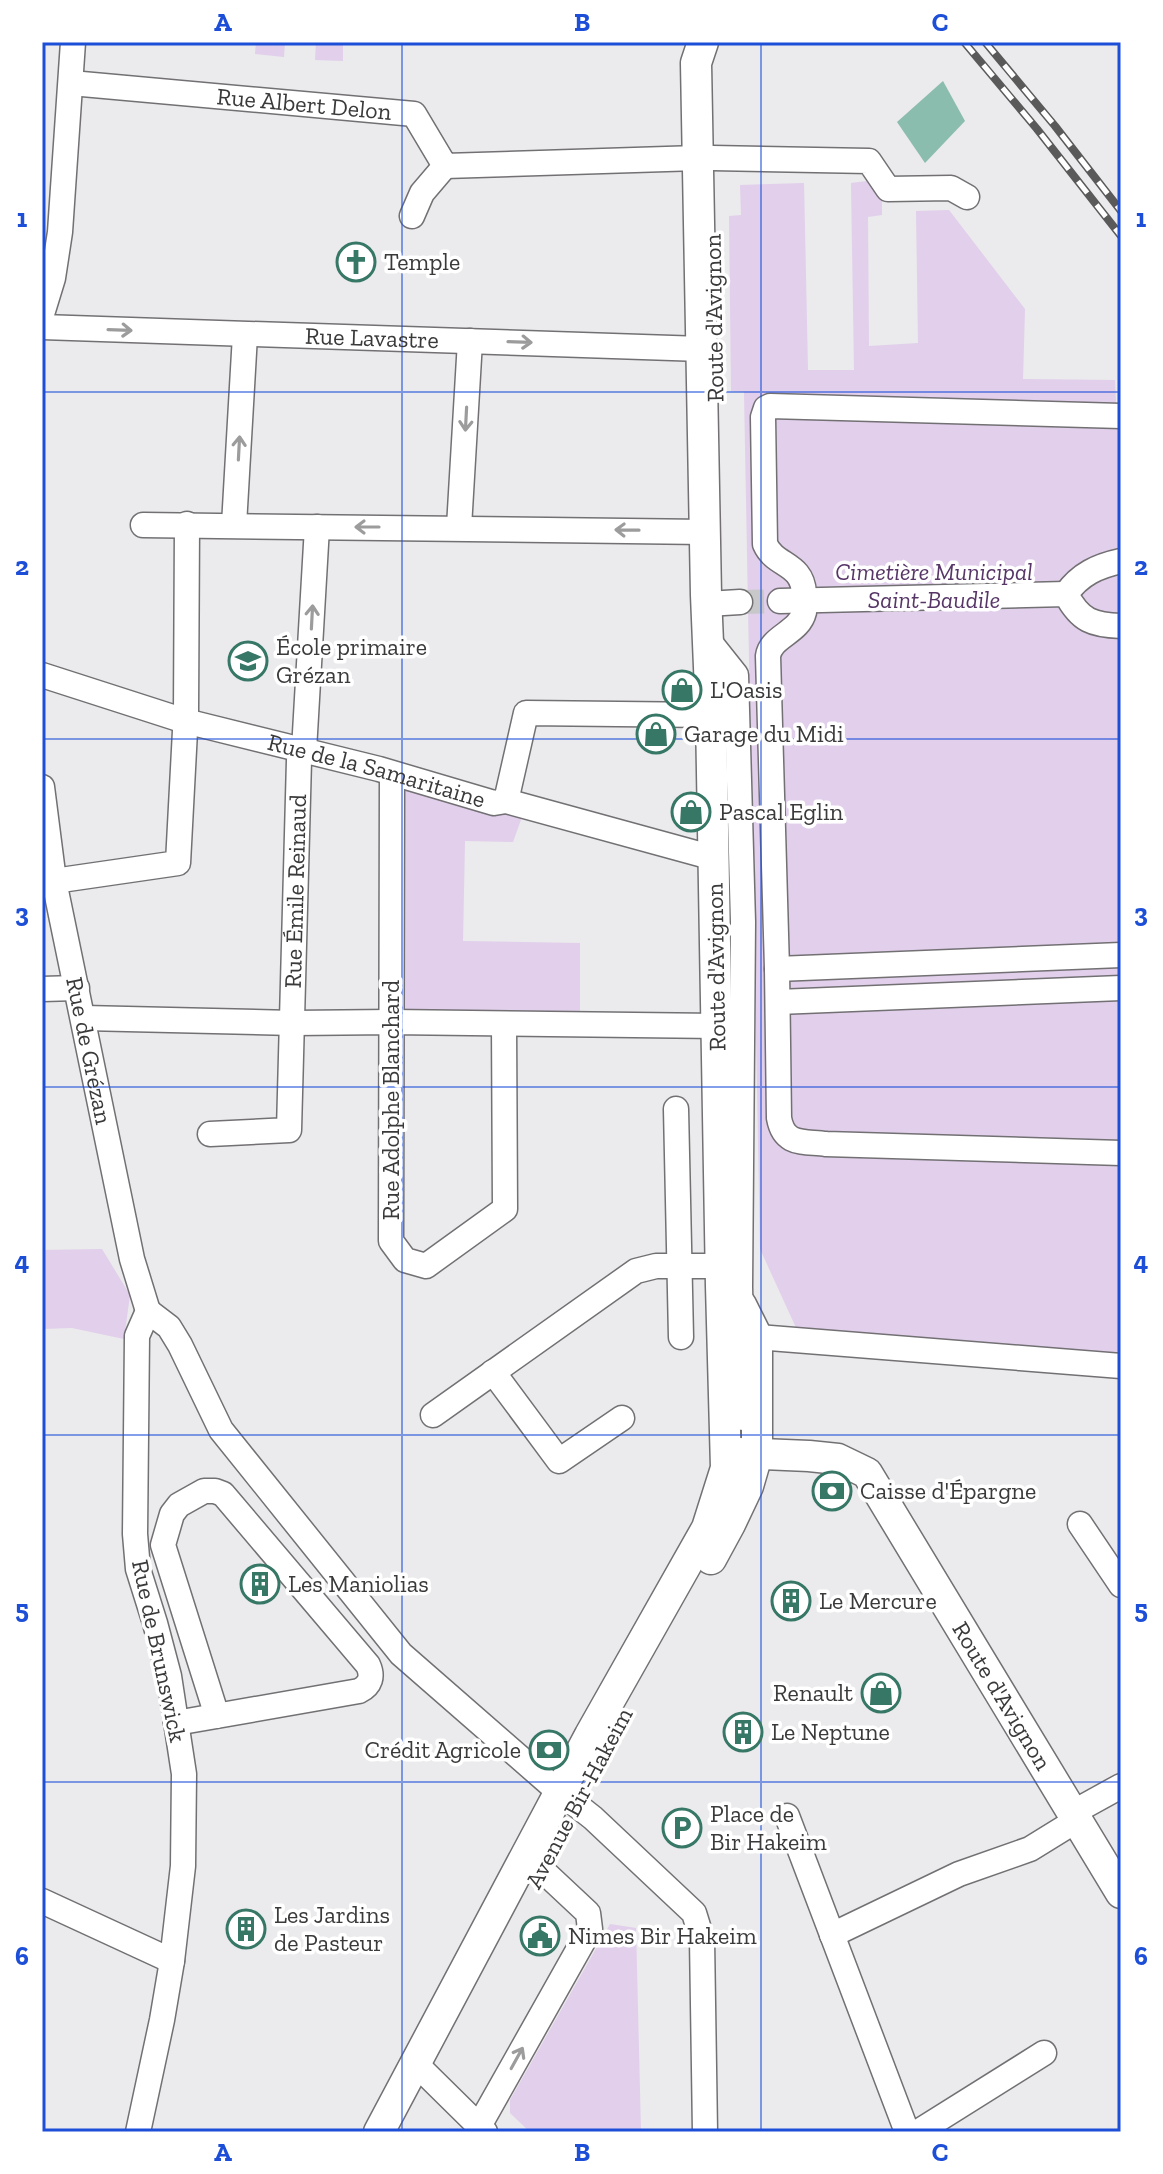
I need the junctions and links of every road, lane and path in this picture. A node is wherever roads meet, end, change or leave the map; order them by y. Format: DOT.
graph roads {
  1 [pos="73,42"];
  2 [pos="703,46"];
  3 [pos="71,83"];
  4 [pos="705,158"];
  5 [pos="445,166"];
  6 [pos="967,197"];
  7 [pos="412,216"];
  8 [pos="51,228"];
  9 [pos="42,314"];
  10 [pos="42,327"];
  11 [pos="245,335"];
  12 [pos="470,341"];
  13 [pos="702,349"];
  14 [pos="1121,416"];
  15 [pos="187,524"];
  16 [pos="143,525"];
  17 [pos="234,525"];
  18 [pos="317,527"];
  19 [pos="459,527"];
  20 [pos="705,532"];
  21 [pos="1121,561"];
  22 [pos="1066,594"];
  23 [pos="719,601"];
  24 [pos="792,601"];
  25 [pos="1121,626"];
  26 [pos="709,641"];
  27 [pos="42,675"];
  28 [pos="711,715"];
  29 [pos="185,721"];
  30 [pos="304,750"];
  31 [pos="392,774"];
  32 [pos="42,787"];
  33 [pos="506,801"];
  34 [pos="714,858"];
  35 [pos="54,881"];
  36 [pos="1121,955"];
  37 [pos="777,969"];
  38 [pos="77,988"];
  39 [pos="1121,988"];
  40 [pos="42,989"];
  41 [pos="778,1002"];
  42 [pos="84,1018"];
  43 [pos="392,1022"];
  44 [pos="293,1023"];
  45 [pos="504,1024"];
  46 [pos="718,1026"];
  47 [pos="676,1109"];
  48 [pos="210,1134"];
  49 [pos="1121,1153"];
  50 [pos="679,1265"];
  51 [pos="728,1288"];
  52 [pos="148,1311"];
  53 [pos="681,1337"];
  54 [pos="757,1337"];
  55 [pos="1121,1366"];
  56 [pos="493,1372"];
  57 [pos="433,1415"];
  58 [pos="622,1418"];
  59 [pos="742,1454"];
  60 [pos="1080,1524"];
  61 [pos="1121,1585"];
  62 [pos="217,1716"];
  63 [pos="176,1723"];
  64 [pos="1121,1786"];
  65 [pos="567,1798"];
  66 [pos="787,1816"];
  67 [pos="1075,1816"];
  68 [pos="541,1869"];
  69 [pos="1121,1893"];
  70 [pos="42,1901"];
  71 [pos="832,1935"];
  72 [pos="172,1961"];
  73 [pos="1044,2053"];
  74 [pos="422,2070"];
  75 [pos="482,2129"];
  76 [pos="138,2132"];
  77 [pos="383,2132"];
  78 [pos="705,2132"];
  79 [pos="907,2132"];
  80 [pos="918,2132"];
  1 -- 3 [label="street"];
  2 -- 4 [label="main road, Route d'Avignon"];
  2 -- 23 [label="street"];
  3 -- 5 [label="street, Rue Albert Delon"];
  3 -- 8 [label="street"];
  4 -- 5 [label="street"];
  4 -- 6 [label="street"];
  4 -- 13 [label="main road, Route d'Avignon"];
  4 -- 23 [label="main road, Route d'Avignon"];
  5 -- 7 [label="street"];
  8 -- 9 [label="street"];
  10 -- 11 [label="street, Rue Lavastre, one-way"];
  11 -- 12 [label="street, Rue Lavastre"];
  17 -- 11 [label="street, one-way"];
  12 -- 13 [label="street, Rue Lavastre, one-way"];
  12 -- 19 [label="street, one-way"];
  13 -- 20 [label="main road, Route d'Avignon"];
  14 -- 24 [label="street"];
  15 -- 16 [label="street"];
  15 -- 17 [label="street"];
  15 -- 29 [label="street"];
  17 -- 18 [label="street"];
  19 -- 18 [label="street, one-way"];
  30 -- 18 [label="street, Rue Émile Reinaud, one-way"];
  20 -- 19 [label="street, one-way"];
  20 -- 23 [label="main road, Route d'Avignon"];
  21 -- 22 [label="street"];
  22 -- 24 [label="street"];
  22 -- 25 [label="street"];
  23 -- 26 [label="main road, Route d'Avignon"];
  24 -- 37 [label="street"];
  26 -- 28 [label="main road, Route d'Avignon"];
  26 -- 51 [label="street"];
  27 -- 29 [label="street, Rue de la Samaritaine"];
  28 -- 33 [label="street"];
  28 -- 34 [label="main road, Route d'Avignon"];
  29 -- 30 [label="street, Rue de la Samaritaine"];
  29 -- 35 [label="street"];
  30 -- 31 [label="street, Rue de la Samaritaine"];
  30 -- 44 [label="street, Rue Émile Reinaud"];
  31 -- 33 [label="street, Rue de la Samaritaine"];
  31 -- 43 [label="street, Rue Adolphe Blanchard"];
  32 -- 35 [label="street, Rue de Grézan"];
  33 -- 34 [label="street, Rue de la Samaritaine"];
  34 -- 46 [label="main road, Route d'Avignon"];
  35 -- 38 [label="street, Rue de Grézan"];
  36 -- 37 [label="street"];
  37 -- 41 [label="street"];
  38 -- 40 [label="street"];
  38 -- 42 [label="street, Rue de Grézan"];
  39 -- 41 [label="street"];
  41 -- 49 [label="street"];
  42 -- 44 [label="street"];
  42 -- 52 [label="street, Rue de Grézan"];
  43 -- 44 [label="street"];
  43 -- 45 [label="street"];
  43 -- 45 [label="street, Rue Adolphe Blanchard"];
  44 -- 48 [label="street, Rue Émile Reinaud"];
  45 -- 46 [label="street"];
  46 -- 51 [label="main road, Route d'Avignon"];
  47 -- 50 [label="street"];
  50 -- 51 [label="street"];
  50 -- 53 [label="street"];
  50 -- 56 [label="street"];
  51 -- 54 [label="main road, Route d'Avignon"];
  51 -- 59 [label="main road, Route d'Avignon"];
  52 -- 63 [label="street, Rue de Brunswick"];
  52 -- 65 [label="street"];
  54 -- 55 [label="street"];
  54 -- 59 [label="main road, Route d'Avignon"];
  56 -- 57 [label="street"];
  56 -- 58 [label="street"];
  59 -- 65 [label="main road, Avenue Bir-Hakeim"];
  59 -- 65 [label="main road, Avenue Bir-Hakeim"];
  59 -- 67 [label="main road, Route d'Avignon"];
  60 -- 61 [label="street"];
  62 -- 62 [label="street"];
  62 -- 63 [label="street"];
  63 -- 72 [label="street, Rue de Brunswick"];
  64 -- 67 [label="street"];
  65 -- 68 [label="main road, Avenue Bir-Hakeim"];
  65 -- 74 [label="main road, Avenue Bir-Hakeim"];
  65 -- 78 [label="street"];
  66 -- 71 [label="street"];
  67 -- 69 [label="main road, Route d'Avignon"];
  67 -- 71 [label="street"];
  68 -- 74 [label="main road, Avenue Bir-Hakeim"];
  75 -- 68 [label="street, one-way"];
  70 -- 72 [label="street"];
  71 -- 79 [label="street"];
  72 -- 76 [label="street, Rue de Brunswick"];
  73 -- 80 [label="street"];
  74 -- 75 [label="street"];
  74 -- 77 [label="main road, Avenue Bir-Hakeim"];
}
